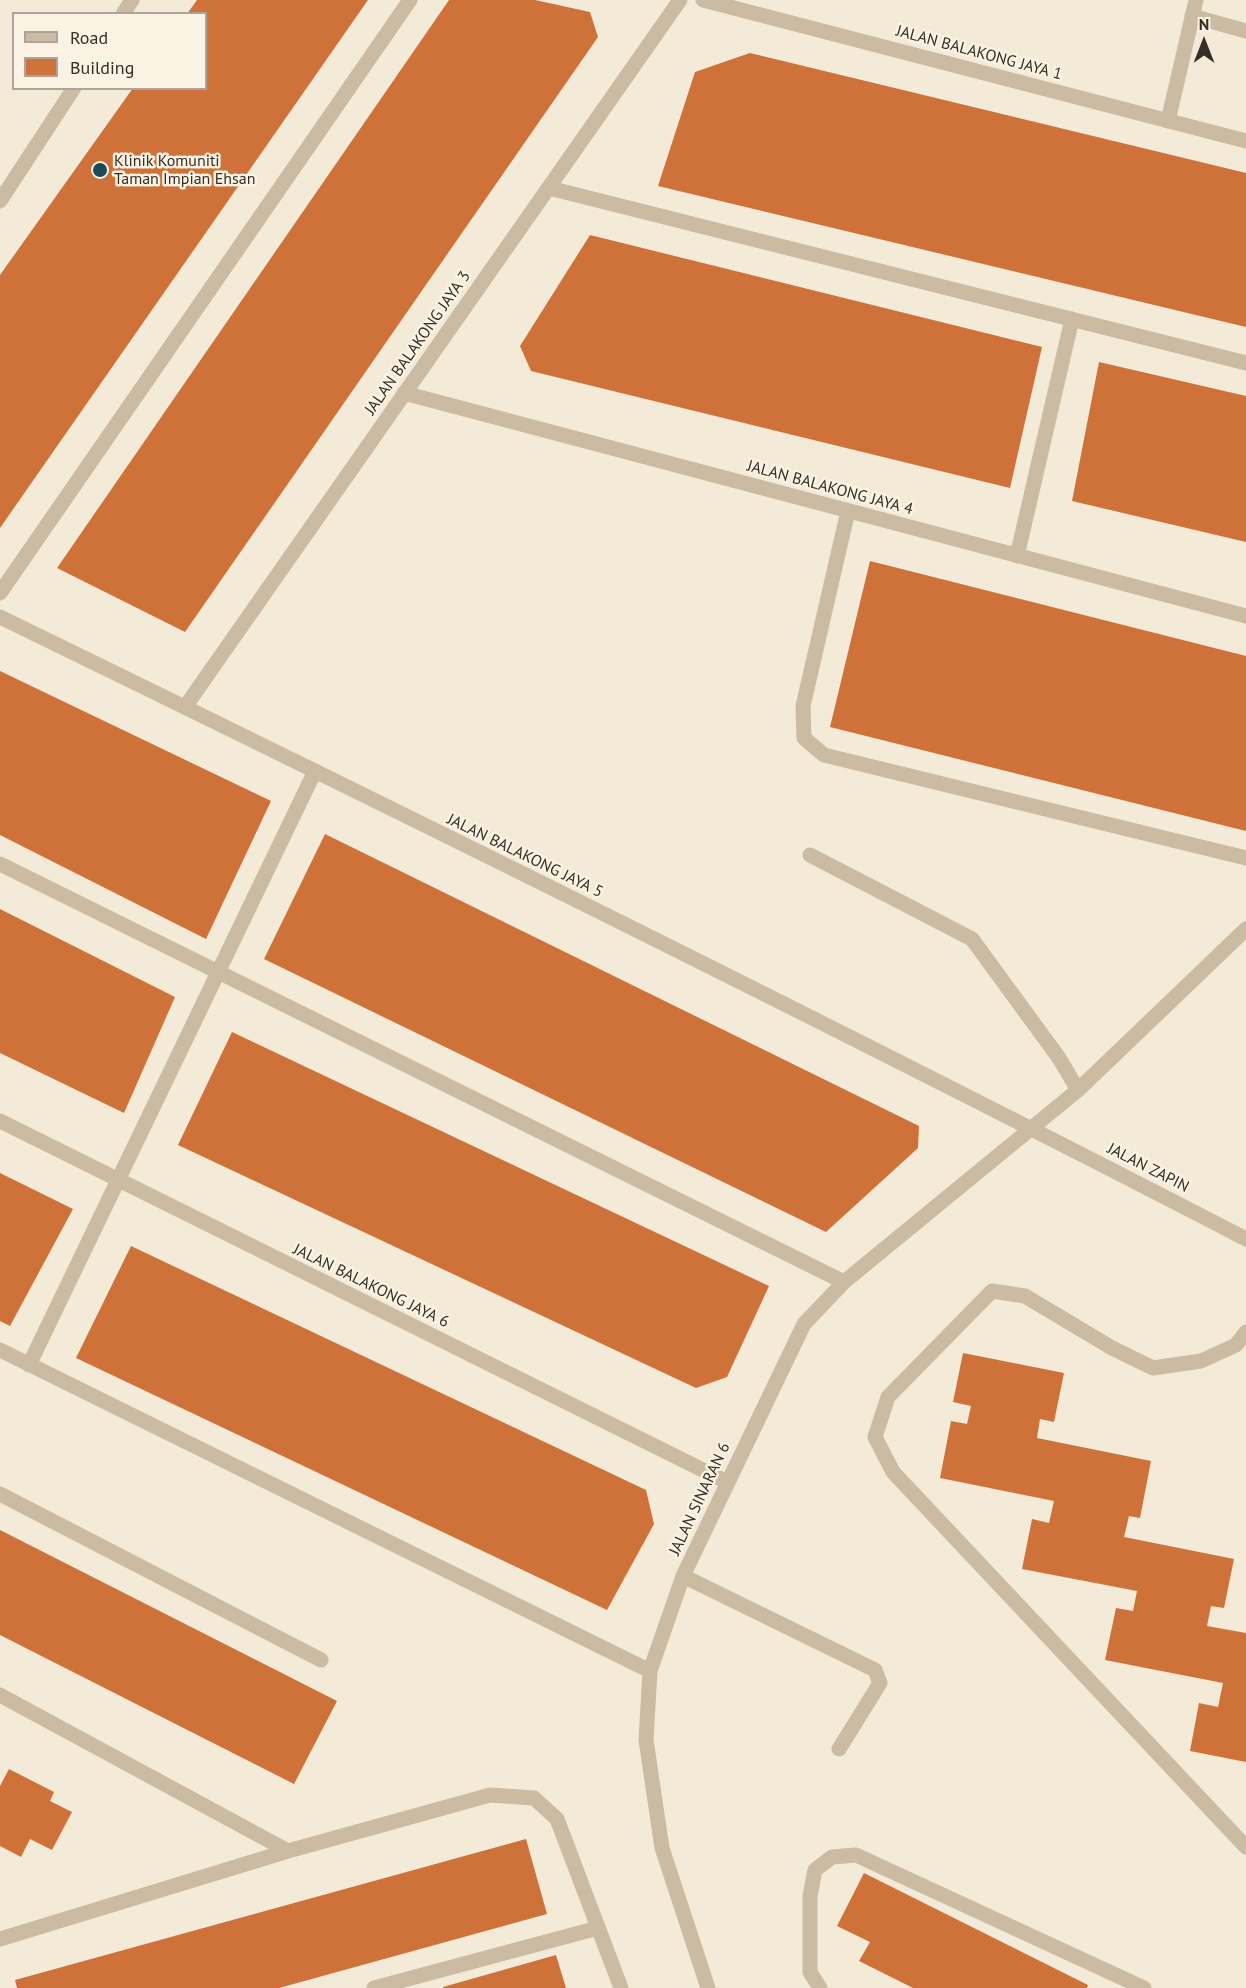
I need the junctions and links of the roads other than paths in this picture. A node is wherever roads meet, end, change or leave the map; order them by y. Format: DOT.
graph roads {
  1 [pos="410,0"];
  2 [pos="680,0"];
  3 [pos="703,0"];
  4 [pos="1196,0"];
  5 [pos="1192,16"];
  6 [pos="1246,31"];
  7 [pos="73,90"];
  8 [pos="1168,121"];
  9 [pos="1246,141"];
  10 [pos="549,188"];
  11 [pos="0,201"];
  12 [pos="1072,319"];
  13 [pos="1246,363"];
  14 [pos="404,393"];
  15 [pos="848,511"];
  16 [pos="1017,556"];
  17 [pos="0,593"];
  18 [pos="0,616"];
  19 [pos="1246,616"];
  20 [pos="185,707"];
  21 [pos="315,771"];
  22 [pos="810,855"];
  23 [pos="1246,858"];
  24 [pos="0,864"];
  25 [pos="1246,929"];
  26 [pos="218,972"];
  27 [pos="1078,1090"];
  28 [pos="0,1121"];
  29 [pos="1033,1129"];
  30 [pos="118,1180"];
  31 [pos="1246,1239"];
  32 [pos="844,1282"];
  33 [pos="1246,1332"];
  34 [pos="1241,1347"];
  35 [pos="0,1350"];
  36 [pos="29,1365"];
  37 [pos="727,1482"];
  38 [pos="0,1494"];
  39 [pos="683,1576"];
  40 [pos="321,1660"];
  41 [pos="650,1671"];
  42 [pos="0,1695"];
  43 [pos="839,1749"];
  44 [pos="1246,1847"];
  45 [pos="288,1851"];
  46 [pos="598,1928"];
  47 [pos="0,1940"];
  48 [pos="374,1988"];
  49 [pos="621,1988"];
  50 [pos="708,1988"];
  51 [pos="820,1988"];
  52 [pos="1144,1988"];
  1 -- 17 [label="street"];
  2 -- 10 [label="street, JALAN BALAKONG JAYA 3"];
  3 -- 8 [label="street, JALAN BALAKONG JAYA 1"];
  4 -- 5 [label="street"];
  5 -- 6 [label="street"];
  5 -- 8 [label="street"];
  7 -- 11 [label="street"];
  8 -- 9 [label="street, JALAN BALAKONG JAYA 1"];
  10 -- 12 [label="street"];
  10 -- 14 [label="street, JALAN BALAKONG JAYA 3"];
  12 -- 13 [label="street"];
  12 -- 16 [label="street"];
  14 -- 15 [label="street, JALAN BALAKONG JAYA 4"];
  14 -- 20 [label="street, JALAN BALAKONG JAYA 3"];
  15 -- 16 [label="street, JALAN BALAKONG JAYA 4"];
  15 -- 23 [label="street"];
  16 -- 19 [label="street, JALAN BALAKONG JAYA 4"];
  18 -- 20 [label="street, JALAN BALAKONG JAYA 5"];
  20 -- 21 [label="street, JALAN BALAKONG JAYA 5"];
  21 -- 26 [label="street"];
  21 -- 29 [label="street, JALAN BALAKONG JAYA 5"];
  22 -- 27 [label="street"];
  24 -- 26 [label="street"];
  25 -- 27 [label="street, JALAN SINARAN 6"];
  26 -- 30 [label="street"];
  26 -- 32 [label="street"];
  27 -- 29 [label="street, JALAN SINARAN 6"];
  28 -- 30 [label="street, JALAN BALAKONG JAYA 6"];
  29 -- 31 [label="street, JALAN ZAPIN"];
  29 -- 32 [label="street, JALAN SINARAN 6"];
  30 -- 36 [label="street"];
  30 -- 37 [label="street, JALAN BALAKONG JAYA 6"];
  32 -- 37 [label="street, JALAN SINARAN 6"];
  33 -- 34 [label="street"];
  34 -- 44 [label="street"];
  35 -- 36 [label="street"];
  36 -- 41 [label="street"];
  37 -- 39 [label="street, JALAN SINARAN 6"];
  38 -- 40 [label="street"];
  39 -- 41 [label="street, JALAN SINARAN 6"];
  39 -- 43 [label="street"];
  41 -- 50 [label="street, JALAN SINARAN 6"];
  42 -- 45 [label="street"];
  45 -- 46 [label="street"];
  45 -- 47 [label="street"];
  46 -- 48 [label="street"];
  46 -- 49 [label="street"];
  51 -- 52 [label="street"];
}
